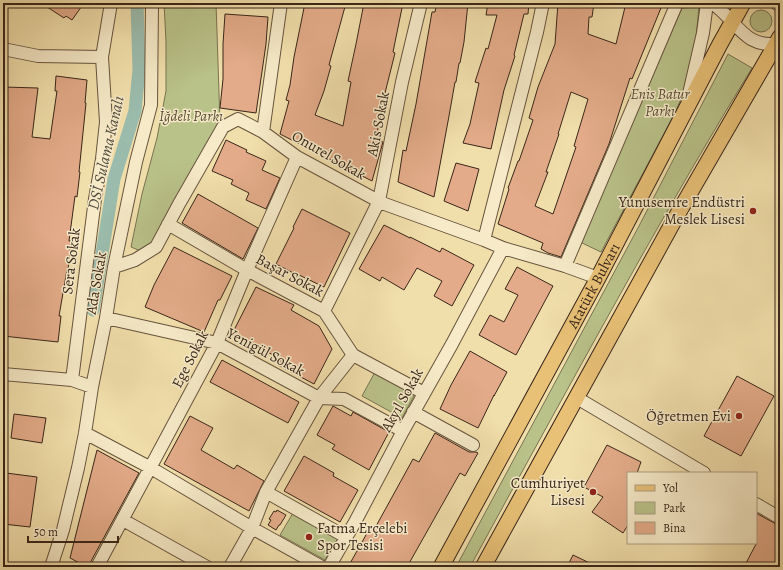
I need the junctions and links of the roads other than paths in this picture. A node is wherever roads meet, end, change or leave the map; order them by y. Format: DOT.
graph roads {
  1 [pos="111,3"];
  2 [pos="152,3"];
  3 [pos="281,3"];
  4 [pos="420,3"];
  5 [pos="543,3"];
  6 [pos="676,3"];
  7 [pos="707,3"];
  8 [pos="712,3"];
  9 [pos="744,3"];
  10 [pos="776,3"];
  11 [pos="780,6"];
  12 [pos="733,22"];
  13 [pos="779,41"];
  14 [pos="3,49"];
  15 [pos="102,57"];
  16 [pos="684,113"];
  17 [pos="263,132"];
  18 [pos="297,157"];
  19 [pos="379,201"];
  20 [pos="168,224"];
  21 [pos="484,240"];
  22 [pos="503,248"];
  23 [pos="565,266"];
  24 [pos="114,267"];
  25 [pos="247,270"];
  26 [pos="598,278"];
  27 [pos="324,311"];
  28 [pos="106,318"];
  29 [pos="217,343"];
  30 [pos="353,355"];
  31 [pos="3,374"];
  32 [pos="72,380"];
  33 [pos="92,388"];
  34 [pos="424,393"];
  35 [pos="319,398"];
  36 [pos="576,398"];
  37 [pos="413,412"];
  38 [pos="403,431"];
  39 [pos="85,433"];
  40 [pos="473,445"];
  41 [pos="151,468"];
  42 [pos="702,472"];
  43 [pos="266,492"];
  44 [pos="757,505"];
  45 [pos="780,518"];
  46 [pos="122,520"];
  47 [pos="252,528"];
  48 [pos="346,536"];
  49 [pos="51,567"];
  50 [pos="97,567"];
  51 [pos="207,567"];
  52 [pos="230,567"];
  53 [pos="322,567"];
  54 [pos="329,567"];
  55 [pos="441,567"];
  56 [pos="483,567"];
  1 -- 15 [label="street, Sera Sokak"];
  2 -- 24 [label="street, Ada Sokak"];
  3 -- 17 [label="street"];
  4 -- 19 [label="street, Akis Sokak"];
  5 -- 21 [label="street"];
  6 -- 23 [label="street"];
  7 -- 16 [label="street"];
  8 -- 12 [label="street"];
  9 -- 12 [label="main road, Atatürk Bulvarı"];
  10 -- 11 [label="street"];
  12 -- 13 [label="street"];
  12 -- 16 [label="main road, Atatürk Bulvarı"];
  13 -- 36 [label="main road"];
  14 -- 15 [label="street"];
  15 -- 32 [label="street, Sera Sokak"];
  16 -- 26 [label="main road, Atatürk Bulvarı"];
  17 -- 18 [label="street, Onurel Sokak"];
  17 -- 20 [label="street, Onurel Sokak"];
  18 -- 19 [label="street, Onurel Sokak"];
  18 -- 25 [label="street, Ege Sokak"];
  19 -- 21 [label="street, Onurel Sokak"];
  19 -- 27 [label="street, Akis Sokak"];
  20 -- 24 [label="street, Onurel Sokak"];
  20 -- 25 [label="street, Başar Sokak"];
  21 -- 22 [label="street, Onurel Sokak"];
  22 -- 23 [label="street, Onurel Sokak"];
  22 -- 34 [label="street, Akyıl Sokak"];
  23 -- 26 [label="street, Onurel Sokak"];
  24 -- 28 [label="street, Ada Sokak"];
  25 -- 27 [label="street, Başar Sokak"];
  25 -- 29 [label="street, Ege Sokak"];
  26 -- 55 [label="main road, Atatürk Bulvarı"];
  27 -- 30 [label="street, Başar Sokak"];
  28 -- 29 [label="street, Yenigül Sokak"];
  28 -- 33 [label="street, Ada Sokak"];
  29 -- 35 [label="street, Yenigül Sokak"];
  29 -- 41 [label="street, Ege Sokak"];
  30 -- 34 [label="street, Başar Sokak"];
  30 -- 35 [label="street"];
  31 -- 32 [label="street"];
  32 -- 33 [label="street"];
  33 -- 39 [label="street, Ada Sokak"];
  34 -- 37 [label="street, Akyıl Sokak"];
  35 -- 38 [label="street, Yenigül Sokak"];
  35 -- 43 [label="street"];
  36 -- 42 [label="street"];
  36 -- 56 [label="main road"];
  37 -- 38 [label="street, Akyıl Sokak"];
  37 -- 40 [label="street"];
  38 -- 48 [label="street, Akyıl Sokak"];
  39 -- 41 [label="street"];
  39 -- 49 [label="street, Ada Sokak"];
  41 -- 46 [label="street, Ege Sokak"];
  41 -- 47 [label="street"];
  43 -- 47 [label="street"];
  43 -- 48 [label="street"];
  44 -- 45 [label="street"];
  46 -- 50 [label="street, Ege Sokak"];
  46 -- 51 [label="street"];
  47 -- 52 [label="street"];
  47 -- 53 [label="street"];
  48 -- 54 [label="street, Akyıl Sokak"];
}
